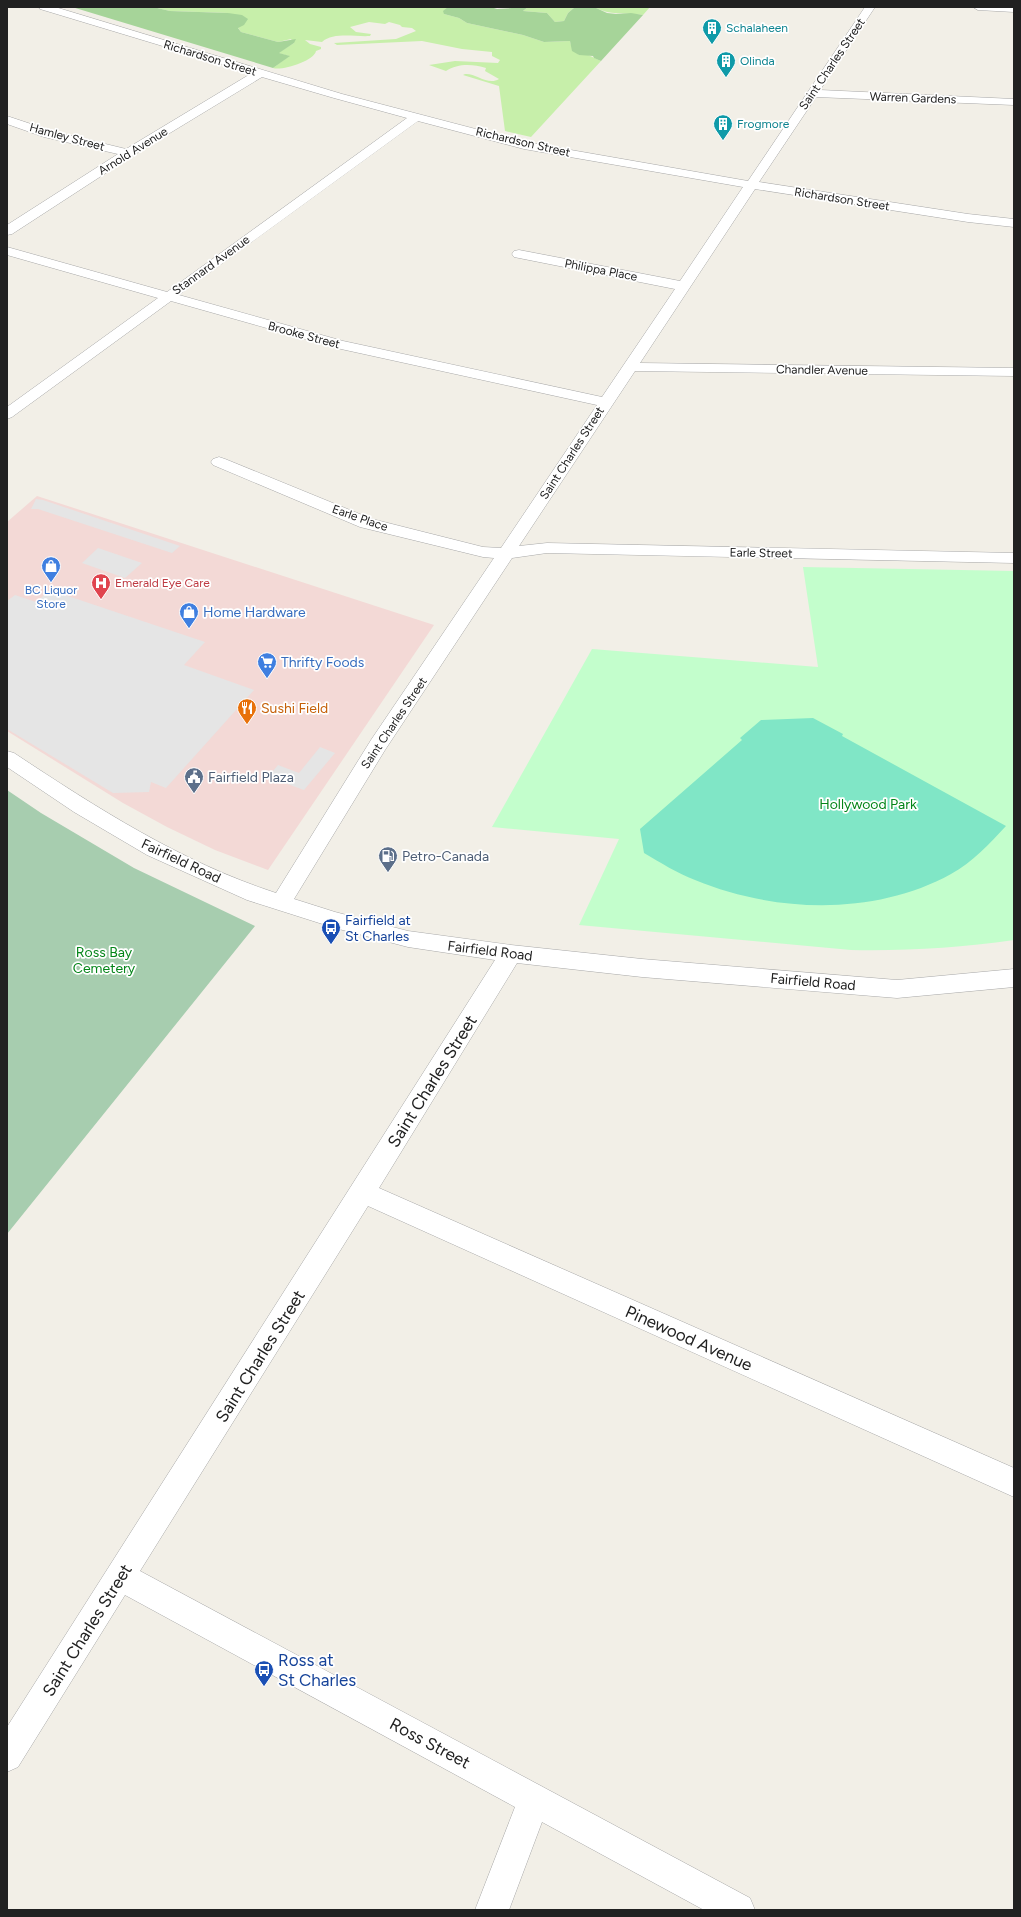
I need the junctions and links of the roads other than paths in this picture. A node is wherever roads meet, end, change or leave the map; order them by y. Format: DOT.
graph roads {
  1 [pos="44,7"];
  2 [pos="870,7"];
  3 [pos="978,7"];
  4 [pos="1014,9"];
  5 [pos="260,73"];
  6 [pos="812,94"];
  7 [pos="1014,102"];
  8 [pos="416,117"];
  9 [pos="7,120"];
  10 [pos="128,153"];
  11 [pos="752,185"];
  12 [pos="1014,223"];
  13 [pos="7,231"];
  14 [pos="7,251"];
  15 [pos="519,254"];
  16 [pos="683,286"];
  17 [pos="167,296"];
  18 [pos="630,367"];
  19 [pos="1014,372"];
  20 [pos="606,402"];
  21 [pos="7,414"];
  22 [pos="219,462"];
  23 [pos="507,553"];
  24 [pos="1014,558"];
  25 [pos="7,758"];
  26 [pos="281,903"];
  27 [pos="511,954"];
  28 [pos="1014,978"];
  29 [pos="363,1192"];
  30 [pos="1014,1483"];
  31 [pos="120,1577"];
  32 [pos="7,1756"];
  33 [pos="535,1799"];
  34 [pos="492,1910"];
  35 [pos="738,1910"];
  1 -- 5 [label="street, Richardson Street"];
  2 -- 6 [label="street, Saint Charles Street"];
  3 -- 4 [label="street"];
  5 -- 8 [label="street, Richardson Street"];
  5 -- 10 [label="street, Arnold Avenue"];
  6 -- 7 [label="street, Warren Gardens"];
  6 -- 11 [label="street, Saint Charles Street"];
  8 -- 11 [label="street, Richardson Street"];
  8 -- 17 [label="street, Stannard Avenue"];
  9 -- 10 [label="street, Hamley Street"];
  10 -- 13 [label="street, Arnold Avenue"];
  11 -- 12 [label="street, Richardson Street"];
  11 -- 16 [label="street, Saint Charles Street"];
  14 -- 17 [label="street, Brooke Street"];
  15 -- 16 [label="street, Philippa Place"];
  16 -- 18 [label="street, Saint Charles Street"];
  17 -- 20 [label="street, Brooke Street"];
  17 -- 21 [label="street, Stannard Avenue"];
  18 -- 19 [label="street, Chandler Avenue"];
  18 -- 20 [label="street, Saint Charles Street"];
  20 -- 23 [label="street, Saint Charles Street"];
  22 -- 23 [label="street, Earle Place"];
  23 -- 24 [label="street, Earle Street"];
  23 -- 26 [label="street, Saint Charles Street"];
  25 -- 26 [label="street, Fairfield Road"];
  26 -- 27 [label="street, Fairfield Road"];
  27 -- 28 [label="street, Fairfield Road"];
  27 -- 29 [label="street, Saint Charles Street"];
  29 -- 30 [label="street, Pinewood Avenue"];
  29 -- 31 [label="street, Saint Charles Street"];
  31 -- 32 [label="street, Saint Charles Street"];
  31 -- 33 [label="street, Ross Street"];
  33 -- 34 [label="street"];
  33 -- 35 [label="street, Ross Street"];
}
